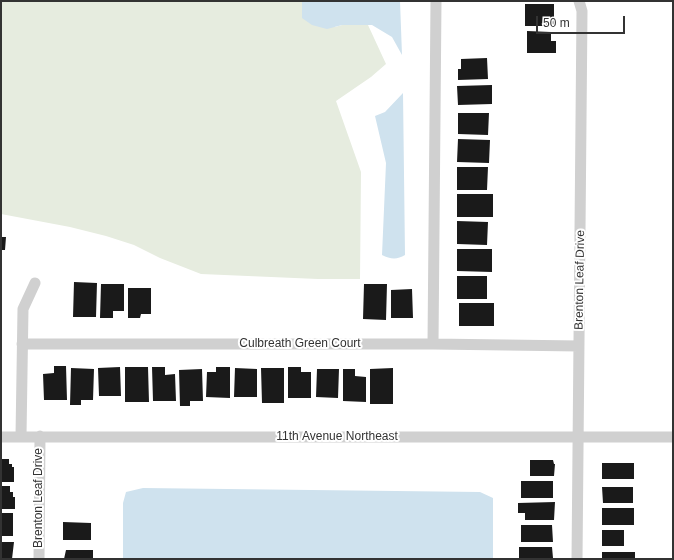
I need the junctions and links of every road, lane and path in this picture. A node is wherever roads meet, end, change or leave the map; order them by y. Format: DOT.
graph roads {
  1 [pos="436,1"];
  2 [pos="579,1"];
  3 [pos="35,283"];
  4 [pos="22,344"];
  5 [pos="433,344"];
  6 [pos="579,346"];
  7 [pos="1,436"];
  8 [pos="22,436"];
  9 [pos="40,436"];
  10 [pos="577,437"];
  11 [pos="673,437"];
  12 [pos="39,559"];
  13 [pos="577,559"];
  1 -- 5 [label="street"];
  2 -- 6 [label="street, Brenton Leaf Drive"];
  3 -- 4 [label="street"];
  4 -- 5 [label="street, Culbreath Green Court"];
  4 -- 8 [label="street"];
  5 -- 6 [label="street, Culbreath Green Court"];
  6 -- 10 [label="street, Brenton Leaf Drive"];
  7 -- 8 [label="street, 11th Avenue Northeast"];
  8 -- 9 [label="street, 11th Avenue Northeast"];
  9 -- 10 [label="street, 11th Avenue Northeast"];
  9 -- 12 [label="street, Brenton Leaf Drive"];
  10 -- 11 [label="street, 11th Avenue Northeast"];
  10 -- 13 [label="street, Brenton Leaf Drive"];
}
